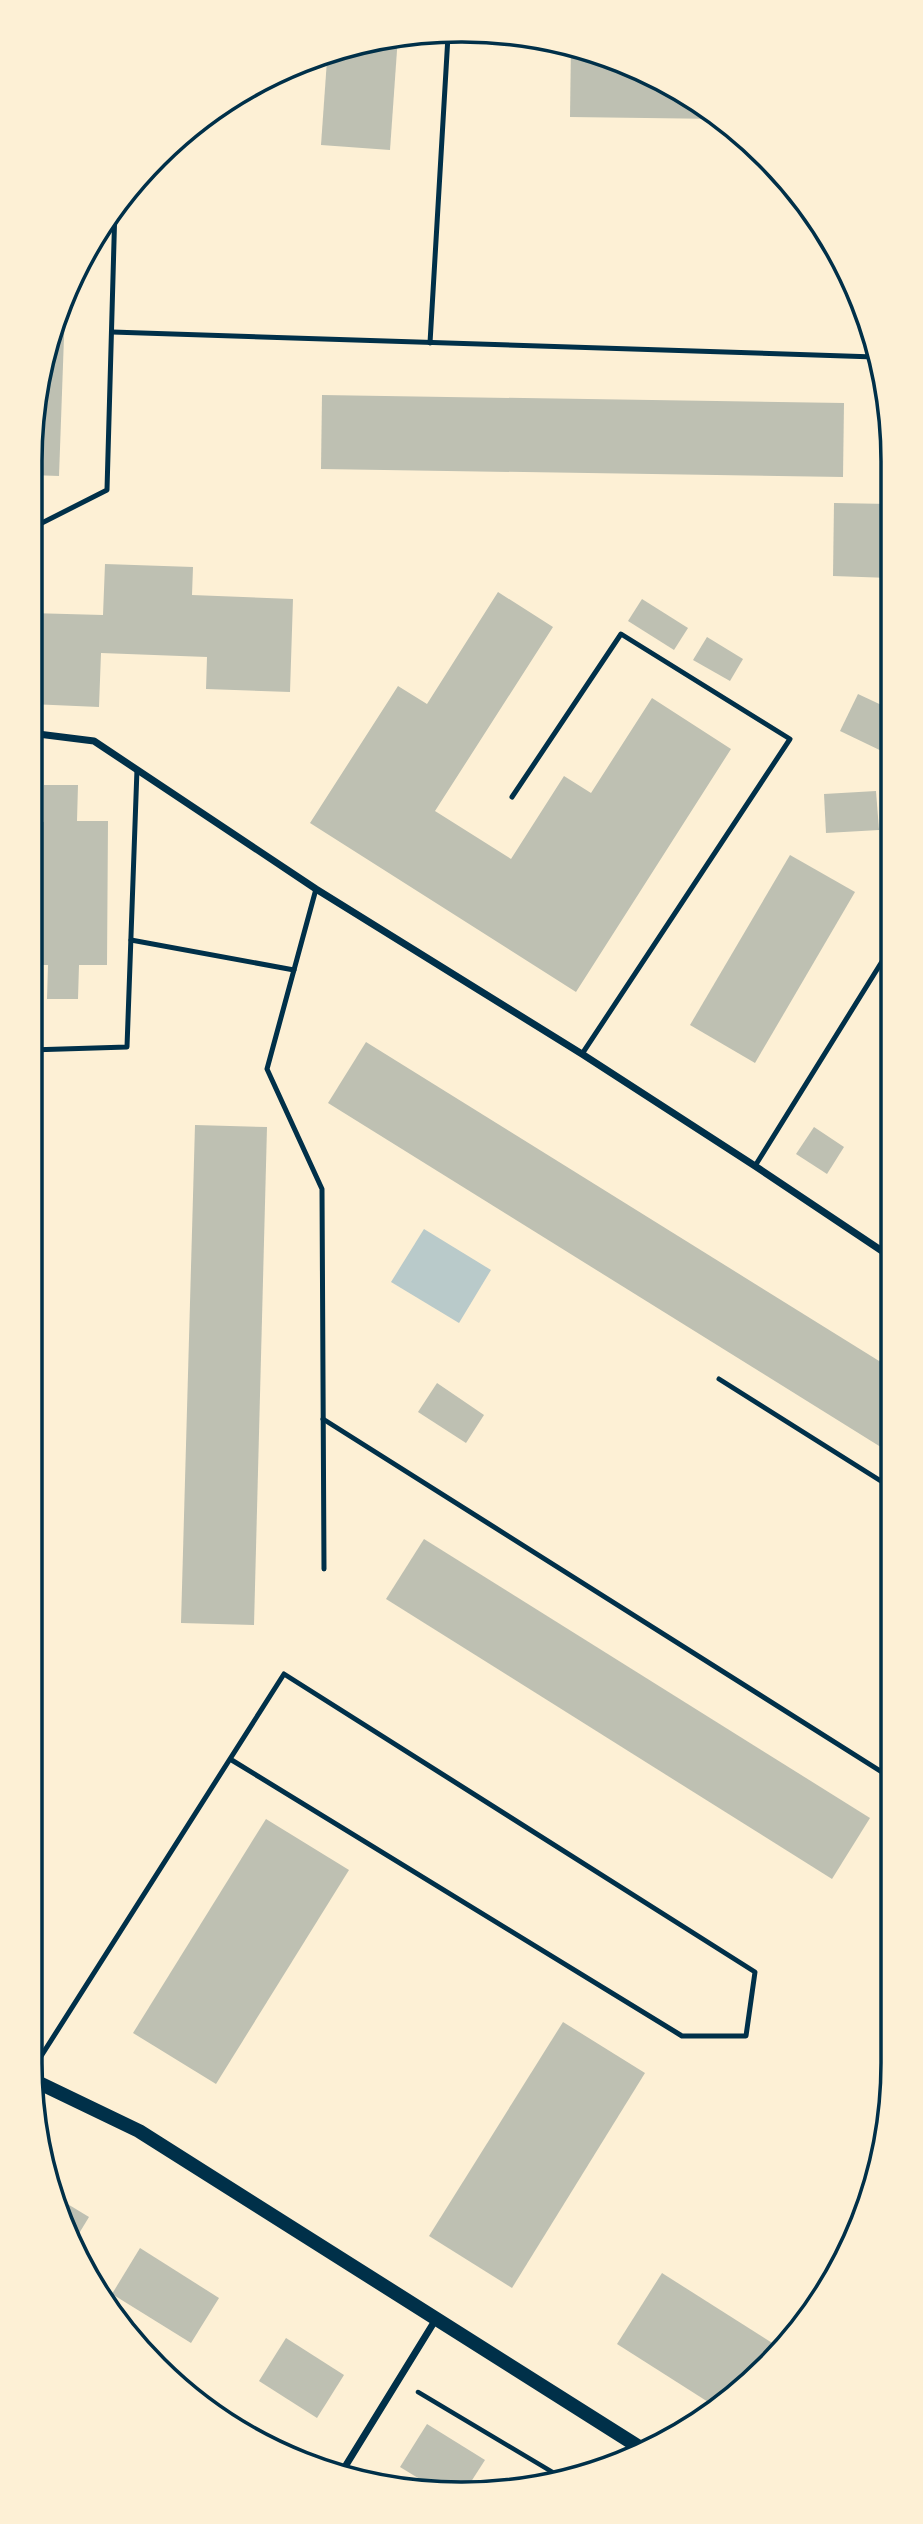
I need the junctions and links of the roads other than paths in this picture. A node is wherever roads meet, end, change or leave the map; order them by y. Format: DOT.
graph roads {
  1 [pos="448,43"];
  2 [pos="115,226"];
  3 [pos="112,332"];
  4 [pos="430,343"];
  5 [pos="868,357"];
  6 [pos="42,523"];
  7 [pos="42,734"];
  8 [pos="137,769"];
  9 [pos="512,797"];
  10 [pos="316,890"];
  11 [pos="131,940"];
  12 [pos="881,963"];
  13 [pos="294,970"];
  14 [pos="42,1050"];
  15 [pos="582,1054"];
  16 [pos="755,1166"];
  17 [pos="881,1250"];
  18 [pos="719,1379"];
  19 [pos="323,1419"];
  20 [pos="881,1481"];
  21 [pos="324,1569"];
  22 [pos="230,1759"];
  23 [pos="881,1771"];
  24 [pos="42,2055"];
  25 [pos="43,2085"];
  26 [pos="436,2319"];
  27 [pos="634,2445"];
  28 [pos="346,2466"];
  1 -- 4 [label="lane"];
  2 -- 3 [label="lane"];
  3 -- 4 [label="lane"];
  3 -- 6 [label="lane"];
  4 -- 5 [label="lane"];
  7 -- 8 [label="street"];
  8 -- 10 [label="street"];
  8 -- 11 [label="lane"];
  9 -- 15 [label="lane"];
  10 -- 13 [label="lane"];
  10 -- 15 [label="street"];
  11 -- 13 [label="lane"];
  11 -- 14 [label="lane"];
  12 -- 16 [label="lane"];
  13 -- 19 [label="lane"];
  15 -- 16 [label="street"];
  16 -- 17 [label="street"];
  18 -- 20 [label="lane"];
  19 -- 21 [label="lane"];
  19 -- 23 [label="lane"];
  22 -- 22 [label="lane"];
  22 -- 24 [label="lane"];
  25 -- 26 [label="main road"];
  26 -- 27 [label="main road"];
  26 -- 28 [label="street"];
}
